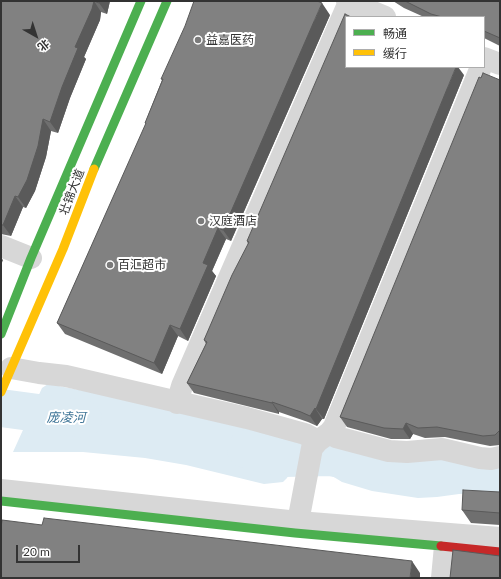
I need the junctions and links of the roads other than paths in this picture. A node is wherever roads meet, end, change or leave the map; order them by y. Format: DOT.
graph roads {
  1 [pos="141,1"];
  2 [pos="167,1"];
  3 [pos="348,1"];
  4 [pos="383,16"];
  5 [pos="484,68"];
  6 [pos="1,246"];
  7 [pos="31,258"];
  8 [pos="1,334"];
  9 [pos="11,368"];
  10 [pos="1,392"];
  11 [pos="177,403"];
  12 [pos="320,441"];
  13 [pos="500,457"];
  14 [pos="1,490"];
  15 [pos="1,501"];
  16 [pos="298,522"];
  17 [pos="500,538"];
  18 [pos="445,546"];
  19 [pos="500,552"];
  20 [pos="442,578"];
  1 -- 7 [label="main road, 壮锦大道"];
  2 -- 9 [label="main road, 壮锦大道"];
  3 -- 4 [label="street"];
  3 -- 11 [label="street"];
  5 -- 12 [label="street"];
  6 -- 7 [label="street"];
  7 -- 8 [label="main road, 壮锦大道"];
  9 -- 10 [label="main road, 壮锦大道"];
  9 -- 11 [label="street"];
  11 -- 12 [label="street"];
  12 -- 13 [label="street"];
  12 -- 16 [label="street"];
  14 -- 16 [label="street"];
  15 -- 18 [label="main road"];
  16 -- 17 [label="street"];
  18 -- 19 [label="main road"];
  18 -- 20 [label="street"];
}
